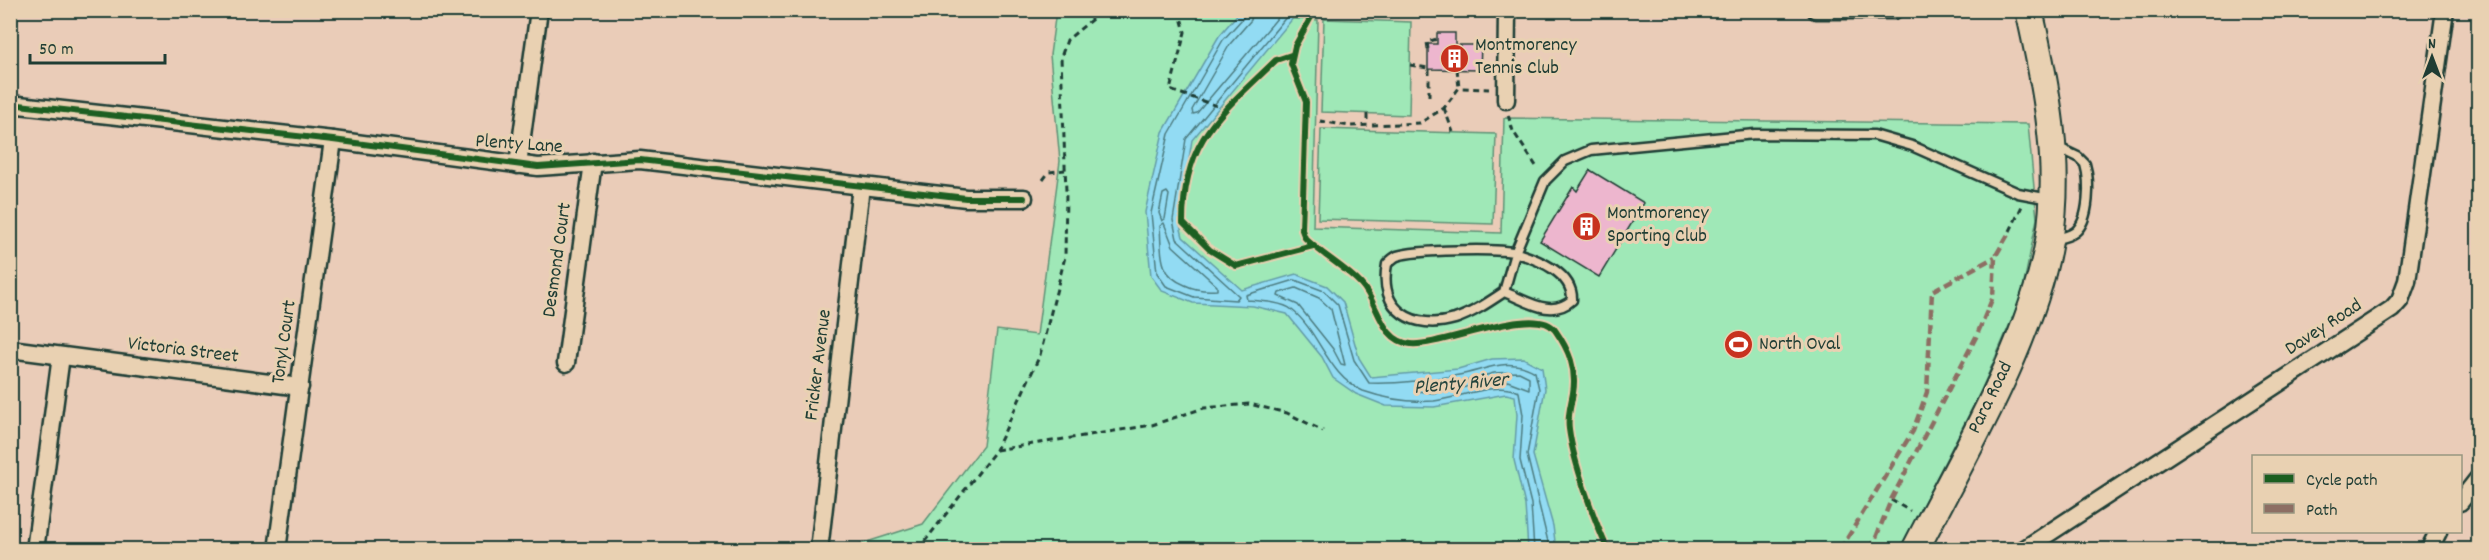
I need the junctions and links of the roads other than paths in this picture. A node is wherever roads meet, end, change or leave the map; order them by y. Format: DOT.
graph roads {
  1 [pos="539,10"];
  2 [pos="1507,10"];
  3 [pos="1816,10"];
  4 [pos="1894,10"];
  5 [pos="2028,10"];
  6 [pos="2445,10"];
  7 [pos="1506,94"];
  8 [pos="10,104"];
  9 [pos="333,140"];
  10 [pos="2052,144"];
  11 [pos="593,162"];
  12 [pos="518,165"];
  13 [pos="861,186"];
  14 [pos="1024,198"];
  15 [pos="2053,199"];
  16 [pos="2050,240"];
  17 [pos="1515,253"];
  18 [pos="1504,291"];
  19 [pos="10,349"];
  20 [pos="61,356"];
  21 [pos="566,363"];
  22 [pos="300,387"];
  23 [pos="2478,479"];
  24 [pos="2462,499"];
  25 [pos="2437,533"];
  26 [pos="2045,544"];
  27 [pos="35,549"];
  28 [pos="277,549"];
  29 [pos="819,549"];
  30 [pos="1915,549"];
  31 [pos="2023,549"];
  32 [pos="2429,549"];
  1 -- 12 [label="street"];
  2 -- 7 [label="street"];
  3 -- 4 [label="street"];
  5 -- 10 [label="main road, Para Road"];
  6 -- 26 [label="street, Davey Road"];
  8 -- 9 [label="street, Plenty Lane"];
  9 -- 12 [label="street, Plenty Lane"];
  9 -- 22 [label="street, Tonyl Court"];
  10 -- 15 [label="main road, Para Road"];
  10 -- 16 [label="lane"];
  11 -- 12 [label="street, Plenty Lane"];
  11 -- 13 [label="street, Plenty Lane"];
  11 -- 21 [label="street, Desmond Court"];
  13 -- 14 [label="street, Plenty Lane"];
  13 -- 29 [label="street, Fricker Avenue"];
  15 -- 16 [label="main road, Para Road"];
  15 -- 17 [label="lane"];
  16 -- 30 [label="main road, Para Road"];
  17 -- 18 [label="lane"];
  17 -- 18 [label="lane"];
  17 -- 18 [label="lane"];
  19 -- 20 [label="street, Victoria Street"];
  20 -- 22 [label="street, Victoria Street"];
  20 -- 27 [label="street"];
  22 -- 28 [label="street, Tonyl Court"];
  23 -- 24 [label="street"];
  25 -- 32 [label="street"];
  26 -- 31 [label="street, Davey Road"];
}
